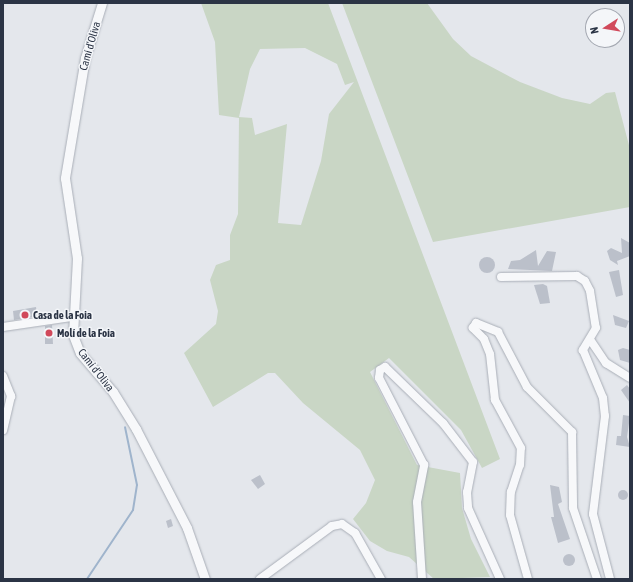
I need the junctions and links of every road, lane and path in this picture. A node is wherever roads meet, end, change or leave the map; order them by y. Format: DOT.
graph roads {
  1 [pos="102,3"];
  2 [pos="501,278"];
  3 [pos="71,317"];
  4 [pos="3,327"];
  5 [pos="592,341"];
  6 [pos="3,376"];
  7 [pos="630,378"];
  8 [pos="3,430"];
  9 [pos="205,579"];
  10 [pos="260,579"];
  11 [pos="381,579"];
  12 [pos="422,579"];
  13 [pos="500,579"];
  14 [pos="528,579"];
  15 [pos="597,579"];
  16 [pos="610,579"];
  1 -- 3 [label="street, Camí d’Oliva"];
  2 -- 5 [label="street"];
  3 -- 4 [label="street"];
  3 -- 9 [label="street, Camí d’Oliva"];
  5 -- 7 [label="street"];
  5 -- 16 [label="street"];
  6 -- 8 [label="street"];
  10 -- 11 [label="street"];
  12 -- 13 [label="street"];
  14 -- 15 [label="street"];
}
